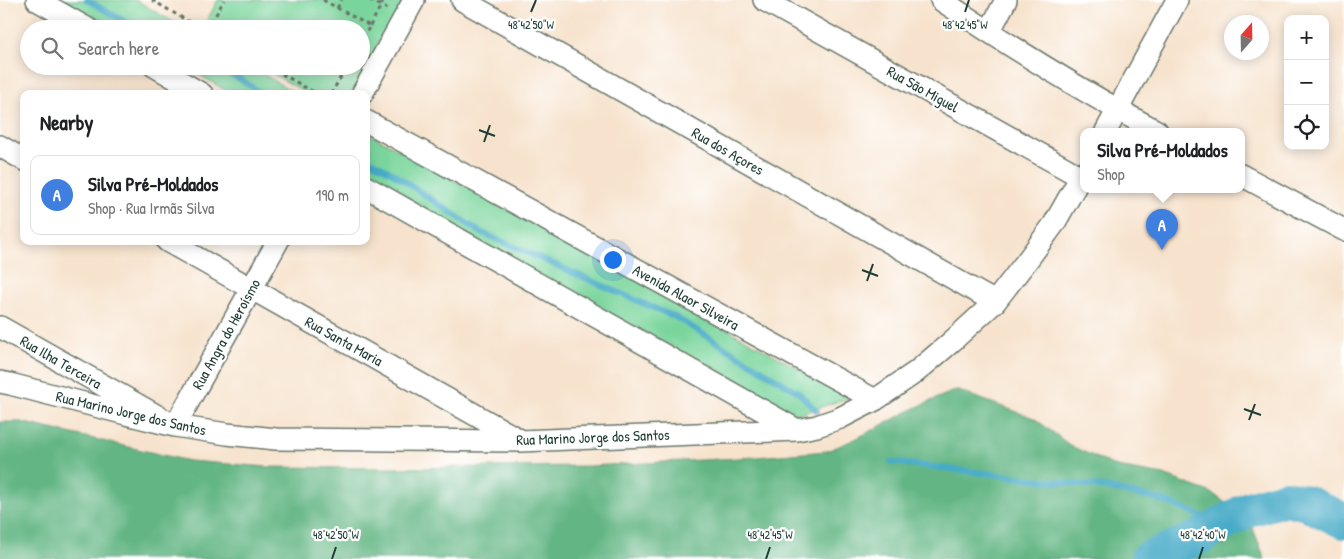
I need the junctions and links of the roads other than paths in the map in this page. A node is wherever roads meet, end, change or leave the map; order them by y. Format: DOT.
graph roads {
  1 [pos="37,0"];
  2 [pos="414,0"];
  3 [pos="462,0"];
  4 [pos="764,0"];
  5 [pos="941,0"];
  6 [pos="1006,0"];
  7 [pos="1177,0"];
  8 [pos="72,20"];
  9 [pos="989,32"];
  10 [pos="169,75"];
  11 [pos="195,90"];
  12 [pos="364,90"];
  13 [pos="1118,110"];
  14 [pos="370,123"];
  15 [pos="1108,128"];
  16 [pos="1151,128"];
  17 [pos="0,146"];
  18 [pos="20,158"];
  19 [pos="1080,174"];
  20 [pos="1245,177"];
  21 [pos="1080,178"];
  22 [pos="370,188"];
  23 [pos="1344,230"];
  24 [pos="175,245"];
  25 [pos="276,245"];
  26 [pos="252,289"];
  27 [pos="995,302"];
  28 [pos="0,327"];
  29 [pos="0,382"];
  30 [pos="875,400"];
  31 [pos="175,426"];
  32 [pos="797,430"];
  33 [pos="520,441"];
  1 -- 8 [label="street"];
  2 -- 12 [label="street"];
  3 -- 27 [label="street, Rua dos Açores"];
  4 -- 19 [label="street, Rua São Miguel"];
  5 -- 9 [label="street"];
  6 -- 9 [label="street"];
  7 -- 13 [label="street"];
  9 -- 13 [label="street"];
  10 -- 11 [label="street"];
  13 -- 15 [label="street"];
  13 -- 16 [label="street"];
  14 -- 30 [label="street, Avenida Alaor Silveira"];
  17 -- 18 [label="street"];
  20 -- 23 [label="street"];
  21 -- 27 [label="street, Rua Marino Jorge dos Santos"];
  22 -- 32 [label="street"];
  24 -- 26 [label="street, Rua Santa Maria"];
  25 -- 26 [label="street, Rua Angra do Heroísmo"];
  26 -- 31 [label="street, Rua Angra do Heroísmo"];
  26 -- 33 [label="street, Rua Santa Maria"];
  27 -- 30 [label="street, Rua Marino Jorge dos Santos"];
  28 -- 31 [label="street, Rua Ilha Terceira"];
  29 -- 31 [label="street, Rua Marino Jorge dos Santos"];
  30 -- 32 [label="street, Rua Marino Jorge dos Santos"];
  31 -- 33 [label="street, Rua Marino Jorge dos Santos"];
  32 -- 33 [label="street, Rua Marino Jorge dos Santos"];
}
